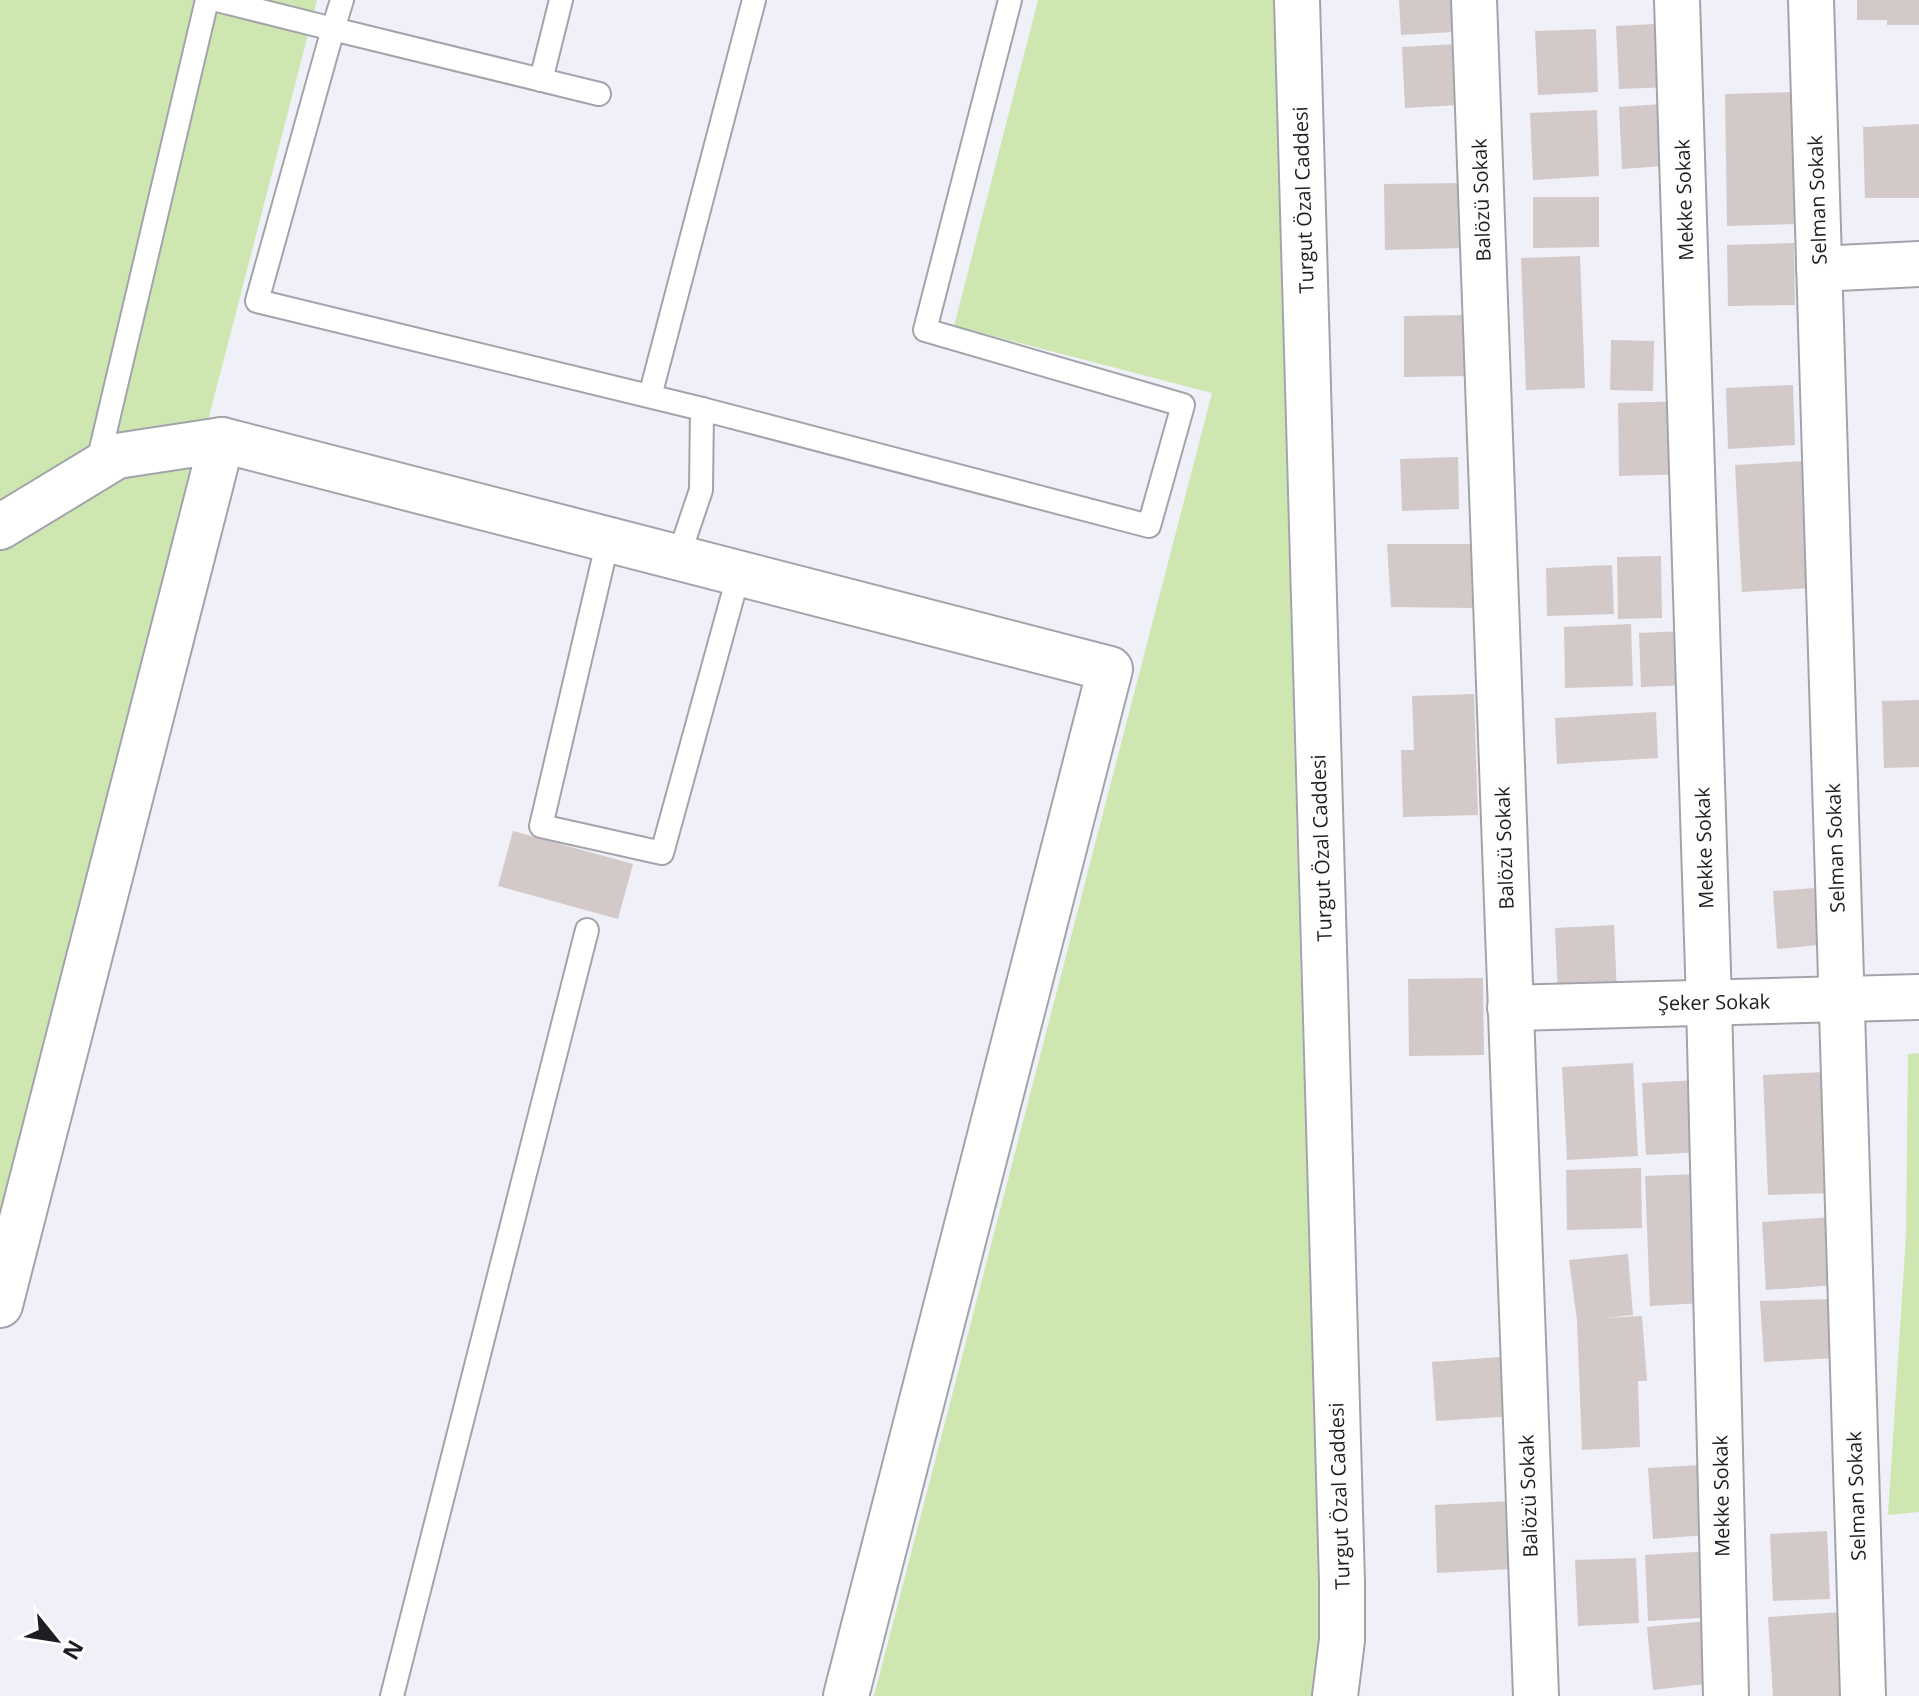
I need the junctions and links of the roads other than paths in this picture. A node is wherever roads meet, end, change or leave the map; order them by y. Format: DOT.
graph roads {
  1 [pos="207,0"];
  2 [pos="217,0"];
  3 [pos="342,0"];
  4 [pos="561,0"];
  5 [pos="754,0"];
  6 [pos="1010,0"];
  7 [pos="1297,0"];
  8 [pos="1474,0"];
  9 [pos="1677,0"];
  10 [pos="1811,0"];
  11 [pos="333,29"];
  12 [pos="541,80"];
  13 [pos="599,94"];
  14 [pos="1919,264"];
  15 [pos="1819,269"];
  16 [pos="650,396"];
  17 [pos="702,409"];
  18 [pos="222,440"];
  19 [pos="97,468"];
  20 [pos="0,527"];
  21 [pos="608,540"];
  22 [pos="678,558"];
  23 [pos="739,573"];
  24 [pos="587,930"];
  25 [pos="1919,997"];
  26 [pos="1840,999"];
  27 [pos="1709,1002"];
  28 [pos="1510,1008"];
  29 [pos="0,1305"];
  30 [pos="392,1696"];
  31 [pos="846,1696"];
  32 [pos="1335,1696"];
  33 [pos="1536,1696"];
  34 [pos="1726,1696"];
  35 [pos="1863,1696"];
  1 -- 19 [label="lane"];
  2 -- 11 [label="lane"];
  3 -- 11 [label="lane"];
  4 -- 12 [label="lane"];
  5 -- 16 [label="lane"];
  6 -- 17 [label="lane"];
  7 -- 32 [label="street, Turgut Özal Caddesi"];
  8 -- 28 [label="street, Balözü Sokak"];
  9 -- 27 [label="street, Mekke Sokak"];
  10 -- 15 [label="street, Selman Sokak"];
  11 -- 12 [label="lane"];
  11 -- 16 [label="lane"];
  12 -- 13 [label="lane"];
  14 -- 15 [label="street"];
  15 -- 26 [label="street, Selman Sokak"];
  16 -- 17 [label="lane"];
  17 -- 22 [label="lane"];
  18 -- 19 [label="street"];
  18 -- 21 [label="street"];
  18 -- 29 [label="street"];
  19 -- 20 [label="street"];
  21 -- 22 [label="street"];
  21 -- 23 [label="lane"];
  22 -- 23 [label="street"];
  23 -- 31 [label="street"];
  24 -- 30 [label="lane"];
  25 -- 26 [label="street, Şeker Sokak"];
  26 -- 27 [label="street, Şeker Sokak"];
  26 -- 35 [label="street, Selman Sokak"];
  27 -- 28 [label="street, Şeker Sokak"];
  27 -- 34 [label="street, Mekke Sokak"];
  28 -- 33 [label="street, Balözü Sokak"];
}
